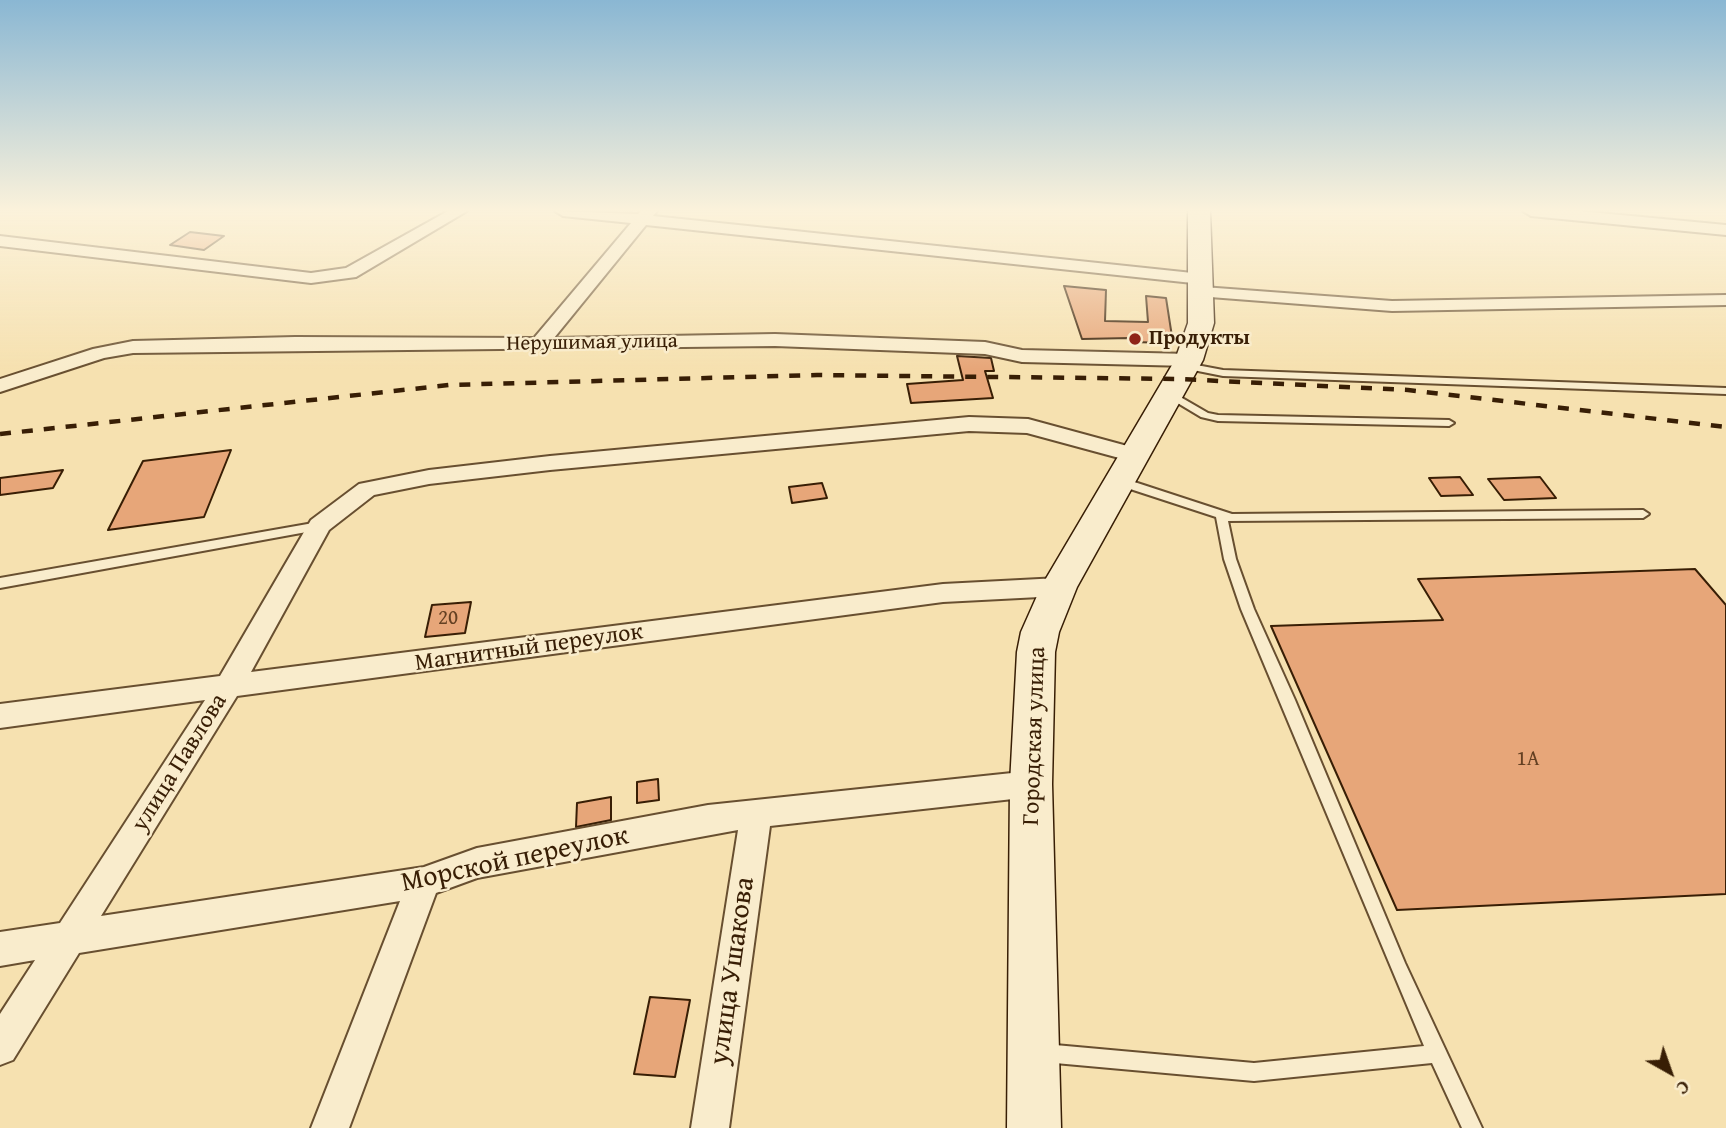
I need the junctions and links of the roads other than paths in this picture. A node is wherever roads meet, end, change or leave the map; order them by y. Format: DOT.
graph roads {
  1 [pos="201,264"];
  2 [pos="368,264"];
  3 [pos="605,264"];
  4 [pos="1027,264"];
  5 [pos="1201,264"];
  6 [pos="1202,286"];
  7 [pos="1726,300"];
  8 [pos="539,344"];
  9 [pos="1181,375"];
  10 [pos="0,386"];
  11 [pos="1726,391"];
  12 [pos="1449,423"];
  13 [pos="1127,468"];
  14 [pos="1643,514"];
  15 [pos="1222,517"];
  16 [pos="319,526"];
  17 [pos="0,583"];
  18 [pos="1059,587"];
  19 [pos="227,689"];
  20 [pos="0,716"];
  21 [pos="1031,784"];
  22 [pos="756,815"];
  23 [pos="424,882"];
  24 [pos="70,937"];
  25 [pos="0,949"];
  26 [pos="0,1047"];
  27 [pos="1034,1052"];
  28 [pos="1435,1054"];
  29 [pos="330,1128"];
  30 [pos="710,1128"];
  31 [pos="1034,1128"];
  32 [pos="1472,1128"];
  1 -- 2 [label="street"];
  3 -- 8 [label="street"];
  4 -- 6 [label="street"];
  5 -- 6 [label="street, Городская улица"];
  6 -- 7 [label="street"];
  6 -- 9 [label="street, Городская улица"];
  8 -- 9 [label="street, Нерушимая улица"];
  8 -- 10 [label="street, Нерушимая улица"];
  9 -- 11 [label="lane"];
  9 -- 12 [label="lane"];
  9 -- 13 [label="street, Городская улица"];
  13 -- 15 [label="lane"];
  13 -- 16 [label="street, улица Павлова"];
  13 -- 18 [label="street, Городская улица"];
  14 -- 15 [label="lane"];
  15 -- 28 [label="lane"];
  16 -- 17 [label="lane"];
  16 -- 19 [label="street, улица Павлова"];
  18 -- 19 [label="street, Магнитный переулок"];
  18 -- 21 [label="street, Городская улица"];
  19 -- 20 [label="street, Магнитный переулок"];
  19 -- 24 [label="street, улица Павлова"];
  21 -- 22 [label="street, Морской переулок"];
  21 -- 27 [label="street, Городская улица"];
  22 -- 23 [label="street, Морской переулок"];
  22 -- 30 [label="street, улица Ушакова"];
  23 -- 24 [label="street, Морской переулок"];
  23 -- 29 [label="street"];
  24 -- 25 [label="street, Морской переулок"];
  24 -- 26 [label="street, улица Павлова"];
  27 -- 28 [label="lane"];
  27 -- 31 [label="street, Городская улица"];
  28 -- 32 [label="lane"];
}
